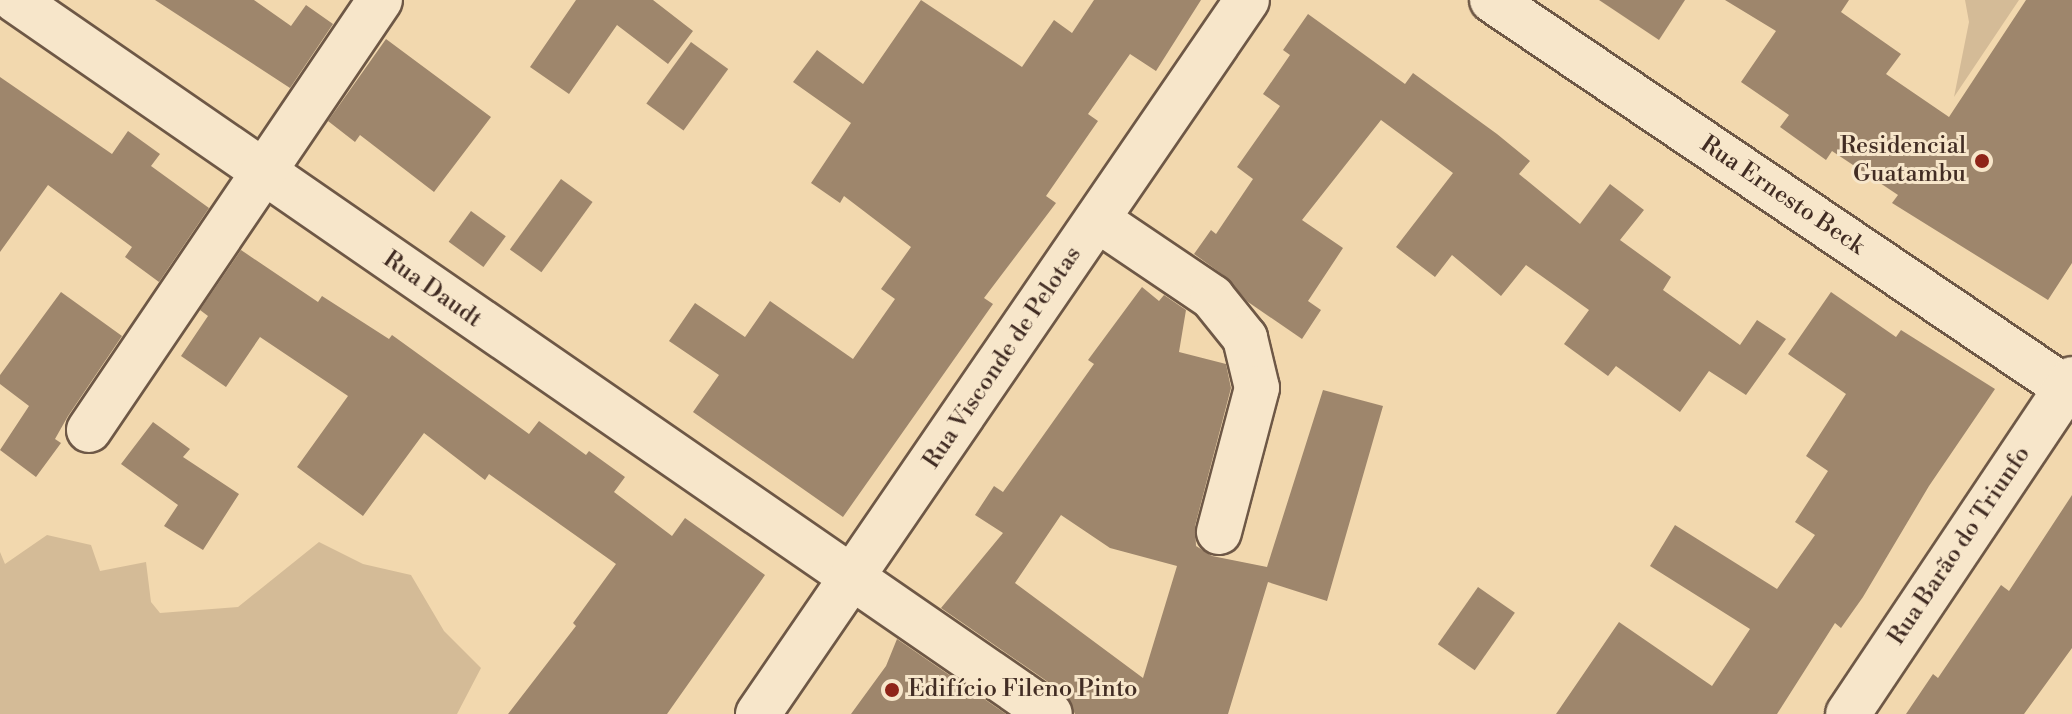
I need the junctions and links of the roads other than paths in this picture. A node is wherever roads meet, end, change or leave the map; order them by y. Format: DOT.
graph roads {
  1 [pos="15,0"];
  2 [pos="380,0"];
  3 [pos="1247,0"];
  4 [pos="1492,0"];
  5 [pos="263,173"];
  6 [pos="1098,220"];
  7 [pos="2070,386"];
  8 [pos="89,430"];
  9 [pos="1219,532"];
  10 [pos="850,581"];
  11 [pos="758,714"];
  12 [pos="1050,714"];
  13 [pos="1848,714"];
  1 -- 5 [label="street, Rua Daudt"];
  2 -- 5 [label="street"];
  3 -- 6 [label="street, Rua Visconde de Pelotas"];
  4 -- 7 [label="street, Rua Ernesto Beck"];
  5 -- 8 [label="street"];
  5 -- 10 [label="street, Rua Daudt"];
  6 -- 9 [label="street"];
  6 -- 10 [label="street, Rua Visconde de Pelotas"];
  7 -- 13 [label="street, Rua Barão do Triunfo"];
  10 -- 11 [label="street, Rua Visconde de Pelotas"];
  10 -- 12 [label="street, Rua Daudt"];
}
